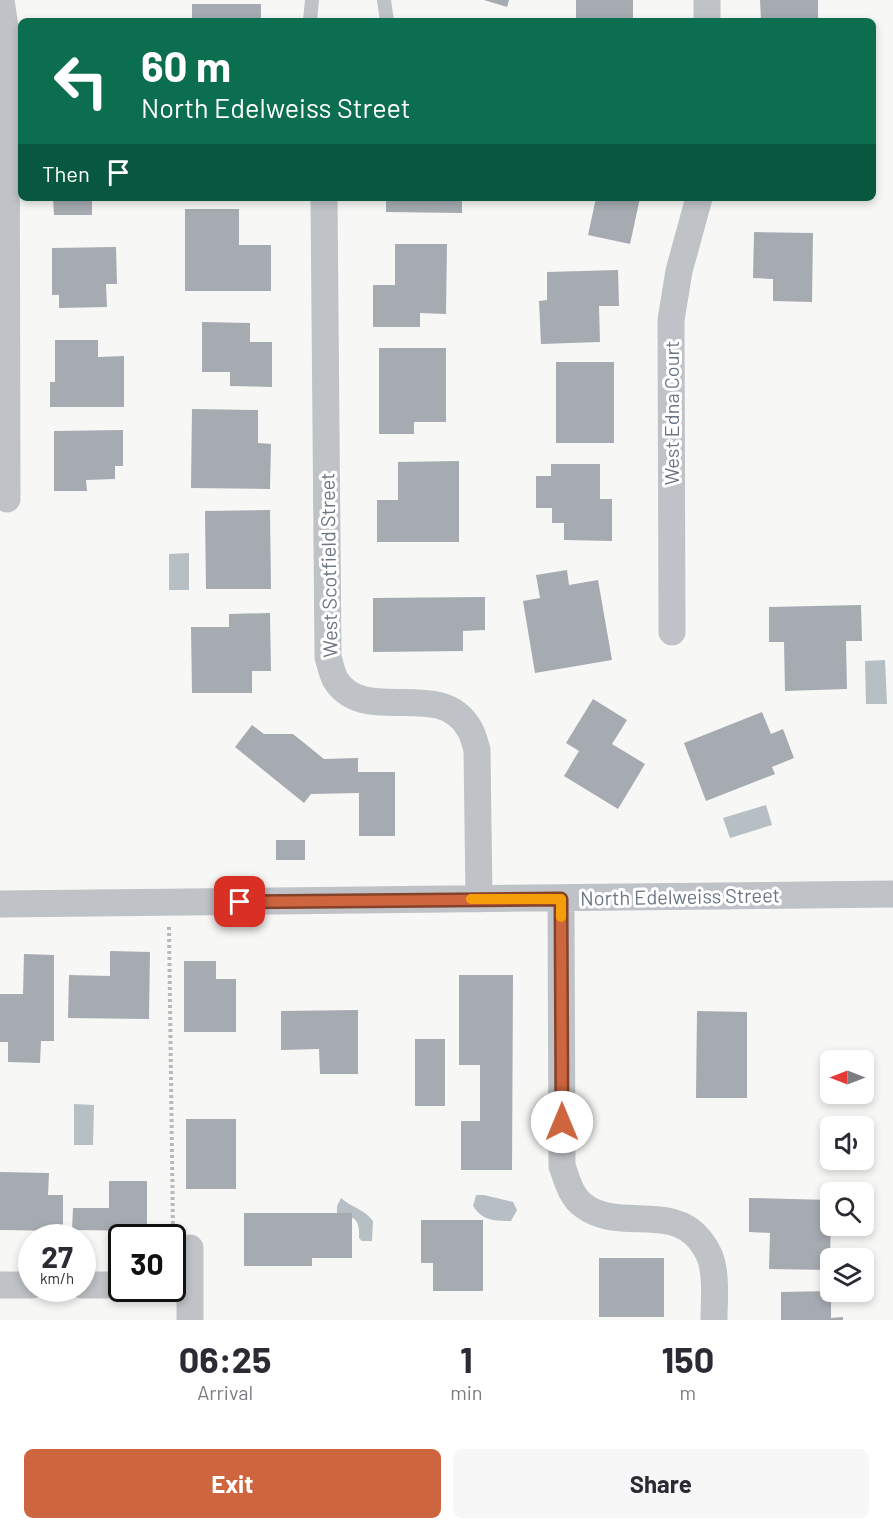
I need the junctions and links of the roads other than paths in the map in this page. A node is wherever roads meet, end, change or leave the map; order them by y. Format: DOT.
graph roads {
  1 [pos="1,0"];
  2 [pos="312,0"];
  3 [pos="384,0"];
  4 [pos="707,0"];
  5 [pos="310,18"];
  6 [pos="387,18"];
  7 [pos="707,18"];
  8 [pos="324,201"];
  9 [pos="698,201"];
  10 [pos="3,295"];
  11 [pos="7,499"];
  12 [pos="672,632"];
  13 [pos="893,894"];
  14 [pos="479,899"];
  15 [pos="561,899"];
  16 [pos="0,904"];
  17 [pos="0,1285"];
  18 [pos="18,1285"];
  19 [pos="185,1302"];
  20 [pos="190,1320"];
  21 [pos="714,1320"];
  1 -- 10 [label="street"];
  2 -- 5 [label="lane"];
  3 -- 6 [label="lane"];
  4 -- 7 [label="street"];
  8 -- 14 [label="street, West Scotfield Street"];
  9 -- 12 [label="street, West Edna Court"];
  10 -- 11 [label="street"];
  13 -- 15 [label="street, North Edelweiss Street"];
  14 -- 15 [label="street, North Edelweiss Street"];
  14 -- 16 [label="street, North Edelweiss Street"];
  15 -- 21 [label="street"];
  17 -- 18 [label="street"];
  19 -- 20 [label="street"];
}
